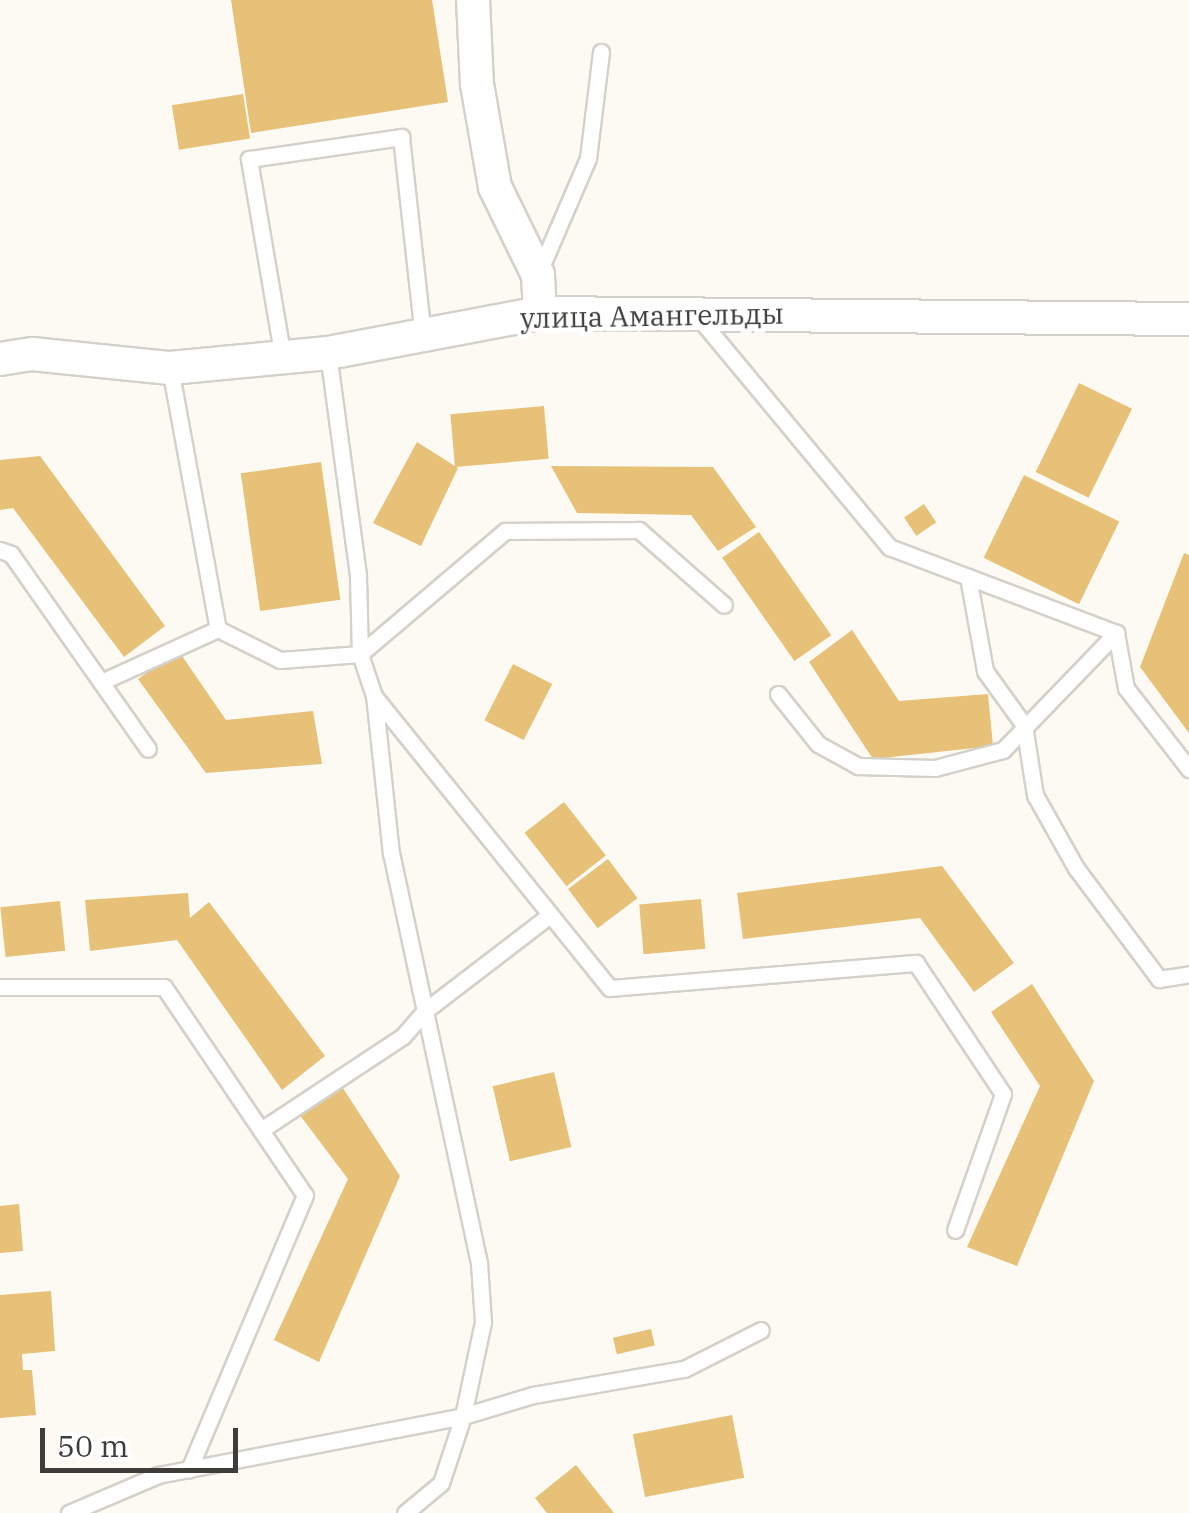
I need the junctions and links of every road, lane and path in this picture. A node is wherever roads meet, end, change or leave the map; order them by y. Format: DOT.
graph roads {
  1 [pos="473,0"];
  2 [pos="601,52"];
  3 [pos="538,274"];
  4 [pos="693,311"];
  5 [pos="540,313"];
  6 [pos="1189,318"];
  7 [pos="423,335"];
  8 [pos="328,353"];
  9 [pos="282,358"];
  10 [pos="0,359"];
  11 [pos="170,368"];
  12 [pos="0,550"];
  13 [pos="968,577"];
  14 [pos="724,604"];
  15 [pos="218,629"];
  16 [pos="1116,633"];
  17 [pos="360,654"];
  18 [pos="101,682"];
  19 [pos="778,694"];
  20 [pos="374,696"];
  21 [pos="1024,725"];
  22 [pos="148,749"];
  23 [pos="1189,769"];
  24 [pos="550,915"];
  25 [pos="1189,974"];
  26 [pos="0,987"];
  27 [pos="426,1010"];
  28 [pos="261,1130"];
  29 [pos="955,1230"];
  30 [pos="761,1330"];
  31 [pos="463,1416"];
  32 [pos="188,1469"];
  33 [pos="68,1513"];
  34 [pos="405,1513"];
  1 -- 3 [label="street"];
  2 -- 3 [label="lane"];
  3 -- 5 [label="street"];
  4 -- 5 [label="street, улица Амангельды"];
  4 -- 6 [label="street, улица Амангельды"];
  4 -- 13 [label="lane"];
  5 -- 7 [label="street, улица Амангельды"];
  7 -- 8 [label="street, улица Амангельды"];
  7 -- 9 [label="lane"];
  8 -- 9 [label="street, улица Амангельды"];
  8 -- 17 [label="lane"];
  9 -- 11 [label="street, улица Амангельды"];
  10 -- 11 [label="street, улица Амангельды"];
  11 -- 15 [label="lane"];
  12 -- 18 [label="lane"];
  13 -- 16 [label="lane"];
  13 -- 21 [label="lane"];
  14 -- 17 [label="lane"];
  15 -- 17 [label="lane"];
  15 -- 18 [label="lane"];
  16 -- 21 [label="lane"];
  16 -- 23 [label="lane"];
  17 -- 20 [label="lane"];
  18 -- 22 [label="lane"];
  19 -- 21 [label="lane"];
  20 -- 24 [label="lane"];
  20 -- 27 [label="lane"];
  21 -- 25 [label="lane"];
  24 -- 27 [label="lane"];
  24 -- 29 [label="lane"];
  26 -- 28 [label="lane"];
  27 -- 28 [label="lane"];
  27 -- 31 [label="lane"];
  28 -- 32 [label="lane"];
  30 -- 31 [label="lane"];
  31 -- 32 [label="lane"];
  31 -- 34 [label="lane"];
  32 -- 33 [label="lane"];
}
